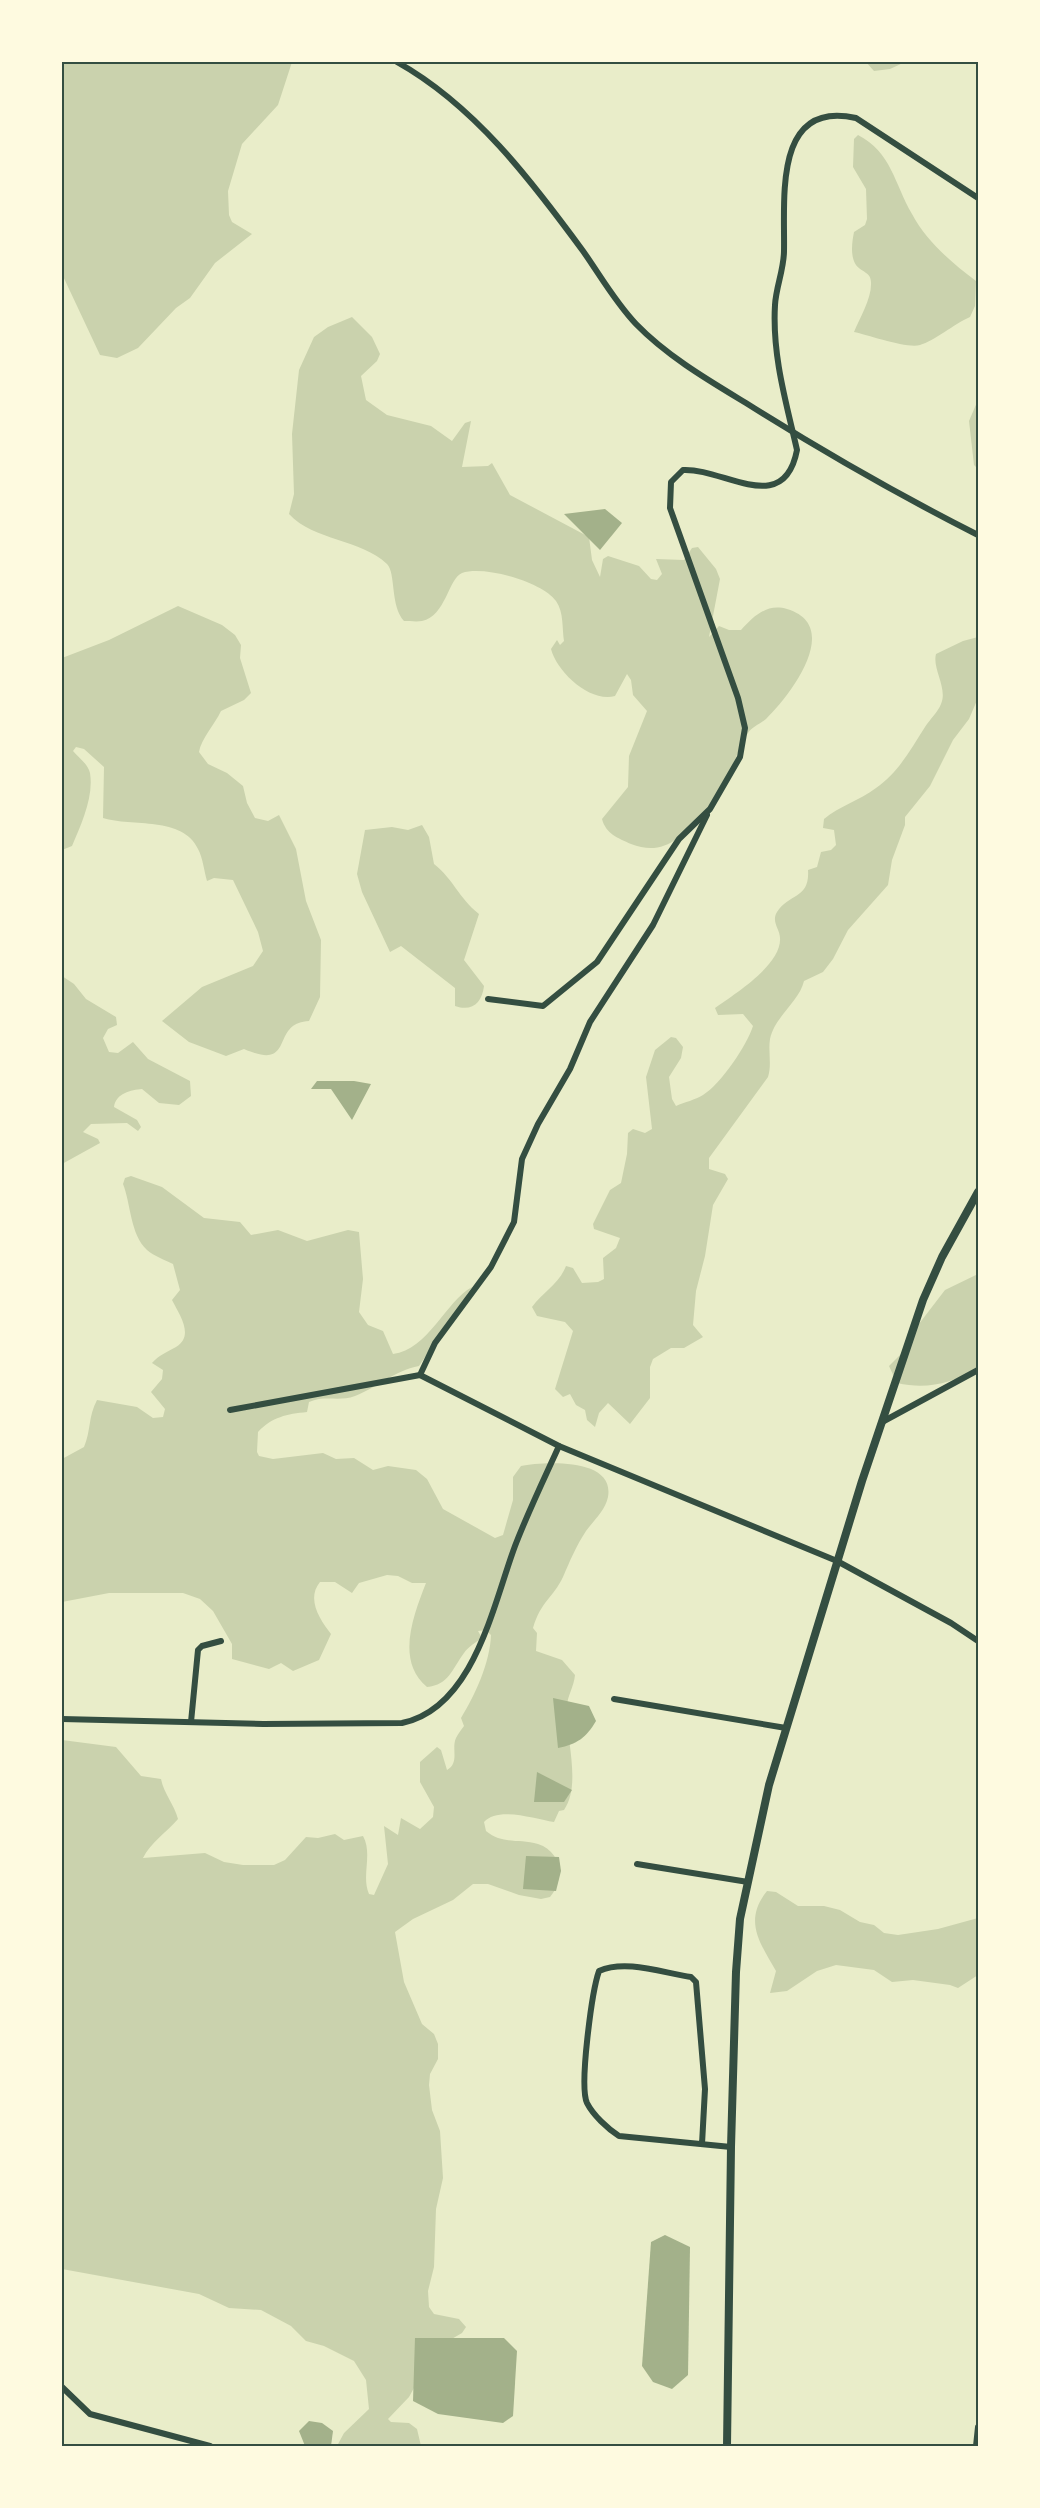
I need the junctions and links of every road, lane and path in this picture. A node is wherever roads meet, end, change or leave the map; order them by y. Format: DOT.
graph roads {
  1 [pos="397,62"];
  2 [pos="978,198"];
  3 [pos="793,433"];
  4 [pos="978,536"];
  5 [pos="710,809"];
  6 [pos="488,999"];
  7 [pos="978,1192"];
  8 [pos="978,1370"];
  9 [pos="420,1375"];
  10 [pos="230,1410"];
  11 [pos="884,1421"];
  12 [pos="559,1446"];
  13 [pos="837,1562"];
  14 [pos="221,1641"];
  15 [pos="978,1641"];
  16 [pos="614,1699"];
  17 [pos="62,1719"];
  18 [pos="191,1722"];
  19 [pos="786,1728"];
  20 [pos="637,1864"];
  21 [pos="748,1882"];
  22 [pos="702,2144"];
  23 [pos="731,2146"];
  24 [pos="62,2387"];
  25 [pos="978,2427"];
  26 [pos="210,2446"];
  27 [pos="727,2446"];
  28 [pos="976,2446"];
  1 -- 3 [label="street"];
  2 -- 3 [label="street"];
  3 -- 4 [label="street"];
  3 -- 5 [label="street"];
  5 -- 6 [label="street"];
  5 -- 9 [label="street"];
  7 -- 11 [label="main road"];
  8 -- 11 [label="street"];
  9 -- 10 [label="street"];
  9 -- 12 [label="street"];
  11 -- 13 [label="main road"];
  12 -- 13 [label="street"];
  12 -- 18 [label="street"];
  13 -- 15 [label="street"];
  13 -- 19 [label="main road"];
  14 -- 18 [label="street"];
  16 -- 19 [label="street"];
  17 -- 18 [label="street"];
  19 -- 21 [label="main road"];
  20 -- 21 [label="street"];
  21 -- 23 [label="main road"];
  22 -- 22 [label="street"];
  22 -- 23 [label="street"];
  23 -- 27 [label="main road"];
  24 -- 26 [label="street"];
  25 -- 28 [label="street"];
}
